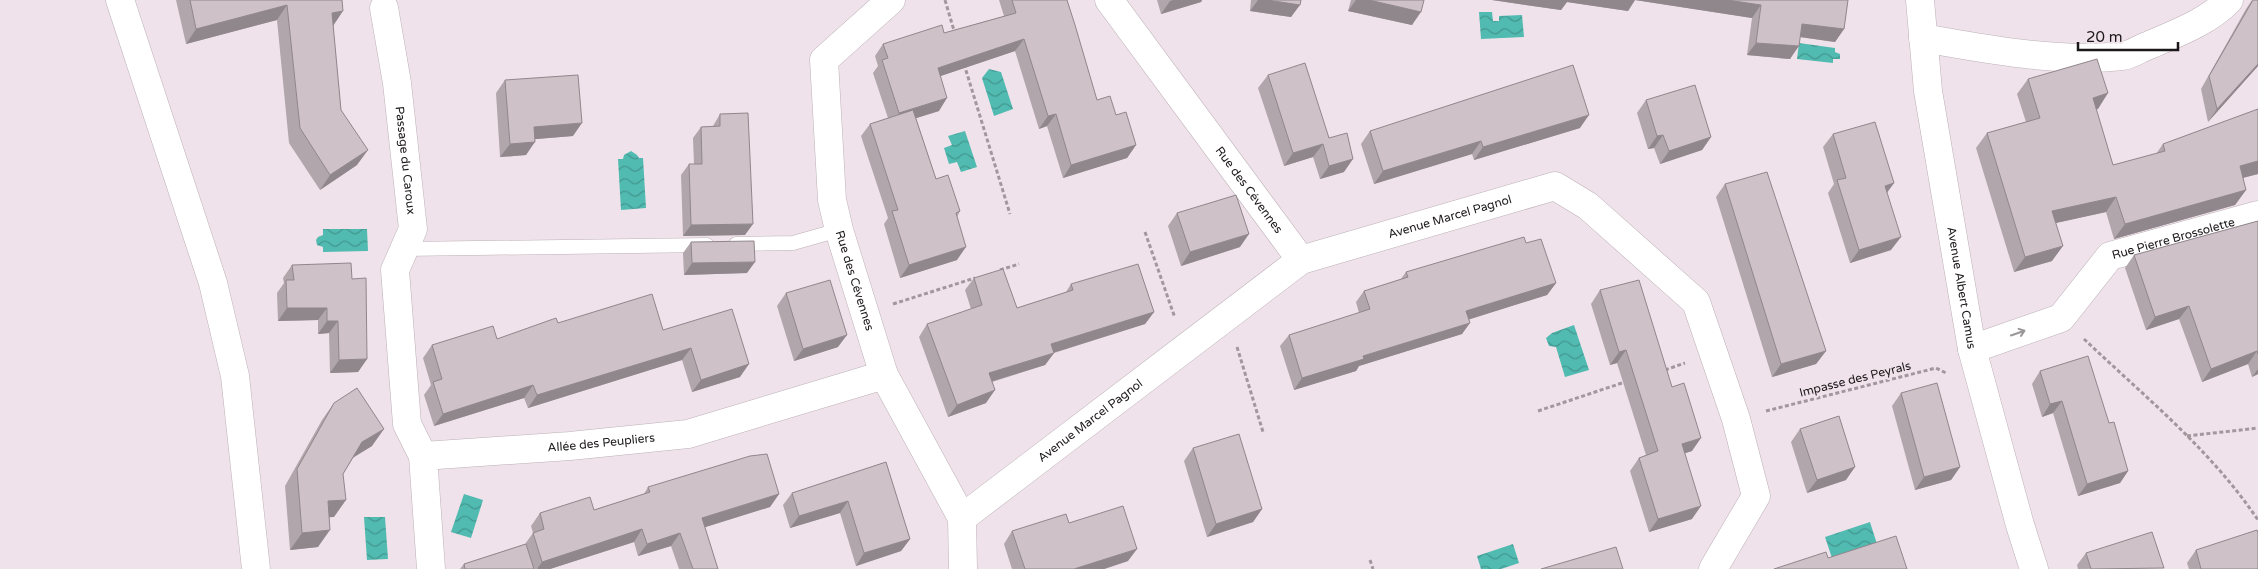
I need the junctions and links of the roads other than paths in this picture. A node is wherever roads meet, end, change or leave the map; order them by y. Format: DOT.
graph roads {
  1 [pos="120,0"];
  2 [pos="891,0"];
  3 [pos="1109,0"];
  4 [pos="1920,0"];
  5 [pos="2229,0"];
  6 [pos="383,4"];
  7 [pos="1923,38"];
  8 [pos="2258,215"];
  9 [pos="839,230"];
  10 [pos="404,249"];
  11 [pos="1301,260"];
  12 [pos="1974,361"];
  13 [pos="884,375"];
  14 [pos="423,456"];
  15 [pos="962,518"];
  16 [pos="256,569"];
  17 [pos="431,569"];
  18 [pos="963,569"];
  19 [pos="1714,569"];
  20 [pos="2034,569"];
  1 -- 16 [label="street"];
  2 -- 9 [label="street, Rue des Cévennes"];
  3 -- 11 [label="street, Rue des Cévennes"];
  4 -- 7 [label="street, Avenue Albert Camus"];
  5 -- 7 [label="street"];
  6 -- 10 [label="street, Passage du Caroux"];
  7 -- 12 [label="street, Avenue Albert Camus"];
  12 -- 8 [label="street, Rue Pierre Brossolette, one-way"];
  9 -- 10 [label="lane"];
  9 -- 13 [label="street, Rue des Cévennes"];
  10 -- 14 [label="street, Passage du Caroux"];
  11 -- 15 [label="street, Avenue Marcel Pagnol"];
  11 -- 19 [label="street, Avenue Marcel Pagnol"];
  12 -- 20 [label="street, Avenue Albert Camus"];
  13 -- 14 [label="street, Allée des Peupliers"];
  13 -- 15 [label="street, Rue des Cévennes"];
  14 -- 17 [label="street"];
  15 -- 18 [label="street, Rue des Cévennes"];
}
